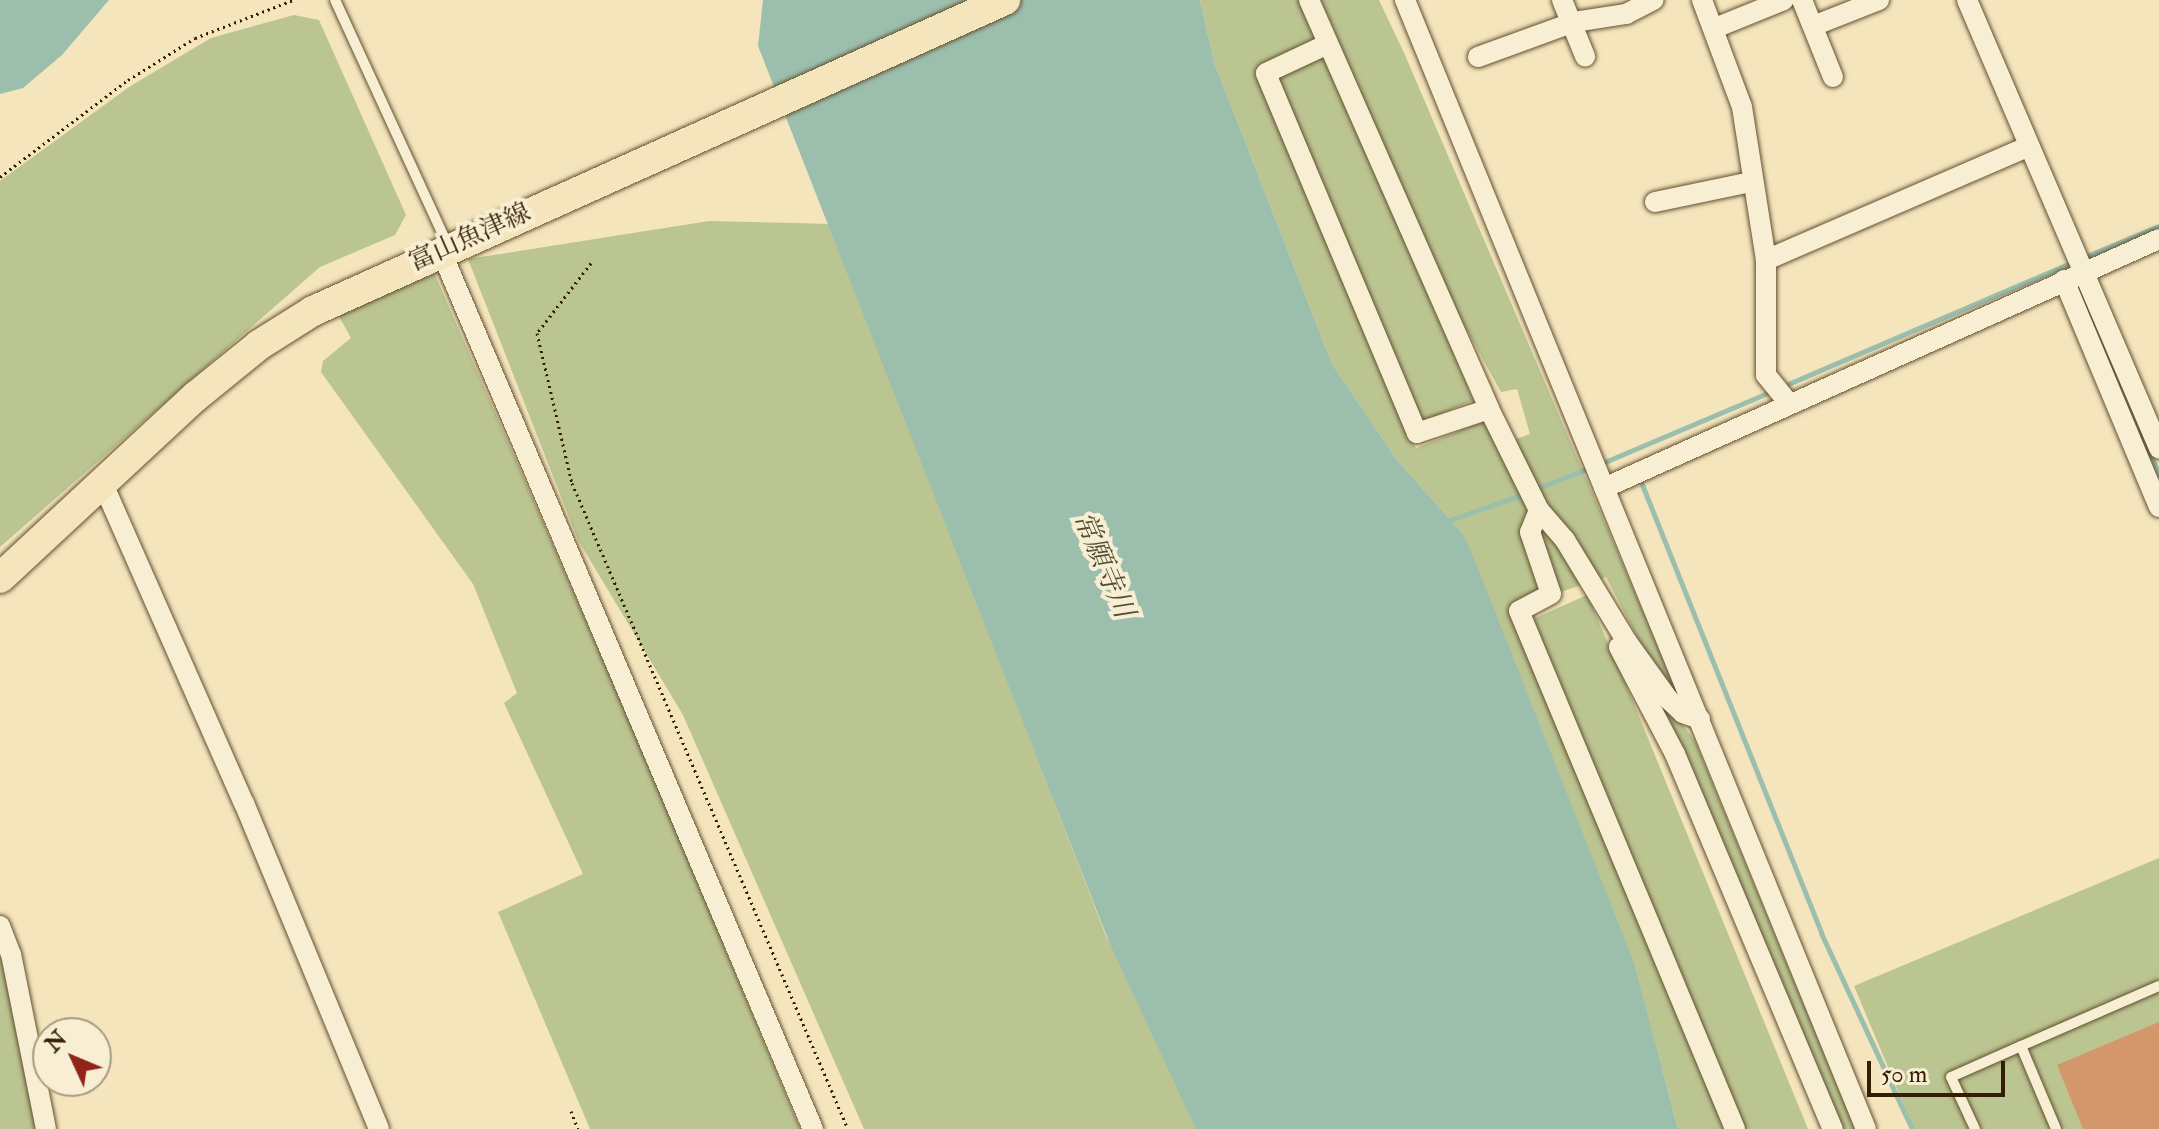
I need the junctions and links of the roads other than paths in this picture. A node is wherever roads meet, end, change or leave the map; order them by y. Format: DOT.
graph roads {
  1 [pos="335,0"];
  2 [pos="1005,0"];
  3 [pos="1309,0"];
  4 [pos="1405,0"];
  5 [pos="1562,0"];
  6 [pos="1654,0"];
  7 [pos="1702,0"];
  8 [pos="1784,0"];
  9 [pos="1802,0"];
  10 [pos="1879,0"];
  11 [pos="1967,0"];
  12 [pos="1574,22"];
  13 [pos="1813,26"];
  14 [pos="1715,28"];
  15 [pos="1328,44"];
  16 [pos="1585,56"];
  17 [pos="1478,57"];
  18 [pos="1833,77"];
  19 [pos="2027,147"];
  20 [pos="1751,182"];
  21 [pos="1655,202"];
  22 [pos="2159,239"];
  23 [pos="449,248"];
  24 [pos="1766,260"];
  25 [pos="2073,275"];
  26 [pos="1788,402"];
  27 [pos="1489,409"];
  28 [pos="2159,449"];
  29 [pos="103,484"];
  30 [pos="1604,488"];
  31 [pos="2159,507"];
  32 [pos="1539,510"];
  33 [pos="0,578"];
  34 [pos="1627,642"];
  35 [pos="1700,719"];
  36 [pos="0,926"];
  37 [pos="2159,986"];
  38 [pos="2021,1046"];
  39 [pos="46,1129"];
  40 [pos="379,1129"];
  41 [pos="813,1129"];
  42 [pos="1735,1129"];
  43 [pos="1833,1129"];
  44 [pos="1866,1129"];
  45 [pos="1975,1129"];
  46 [pos="2056,1129"];
  1 -- 23 [label="lane"];
  2 -- 23 [label="main road, 富山魚津線"];
  3 -- 15 [label="street"];
  4 -- 30 [label="street"];
  5 -- 12 [label="street"];
  6 -- 12 [label="street"];
  7 -- 14 [label="street"];
  8 -- 14 [label="street"];
  9 -- 13 [label="street"];
  10 -- 13 [label="street"];
  11 -- 19 [label="street"];
  12 -- 16 [label="street"];
  12 -- 17 [label="street"];
  13 -- 18 [label="street"];
  14 -- 20 [label="street"];
  15 -- 27 [label="street"];
  15 -- 27 [label="street"];
  19 -- 24 [label="street"];
  19 -- 25 [label="street"];
  20 -- 21 [label="street"];
  20 -- 24 [label="street"];
  22 -- 25 [label="street"];
  23 -- 29 [label="main road, 富山魚津線"];
  23 -- 41 [label="street"];
  24 -- 26 [label="street"];
  25 -- 26 [label="street"];
  25 -- 28 [label="street"];
  25 -- 31 [label="street"];
  26 -- 30 [label="street"];
  27 -- 32 [label="street"];
  29 -- 33 [label="main road, 富山魚津線"];
  29 -- 40 [label="street"];
  30 -- 35 [label="street"];
  32 -- 34 [label="street"];
  32 -- 42 [label="street"];
  34 -- 35 [label="street"];
  34 -- 43 [label="street"];
  35 -- 44 [label="street"];
  36 -- 39 [label="street"];
  37 -- 38 [label="lane"];
  38 -- 45 [label="lane"];
  38 -- 46 [label="lane"];
}
